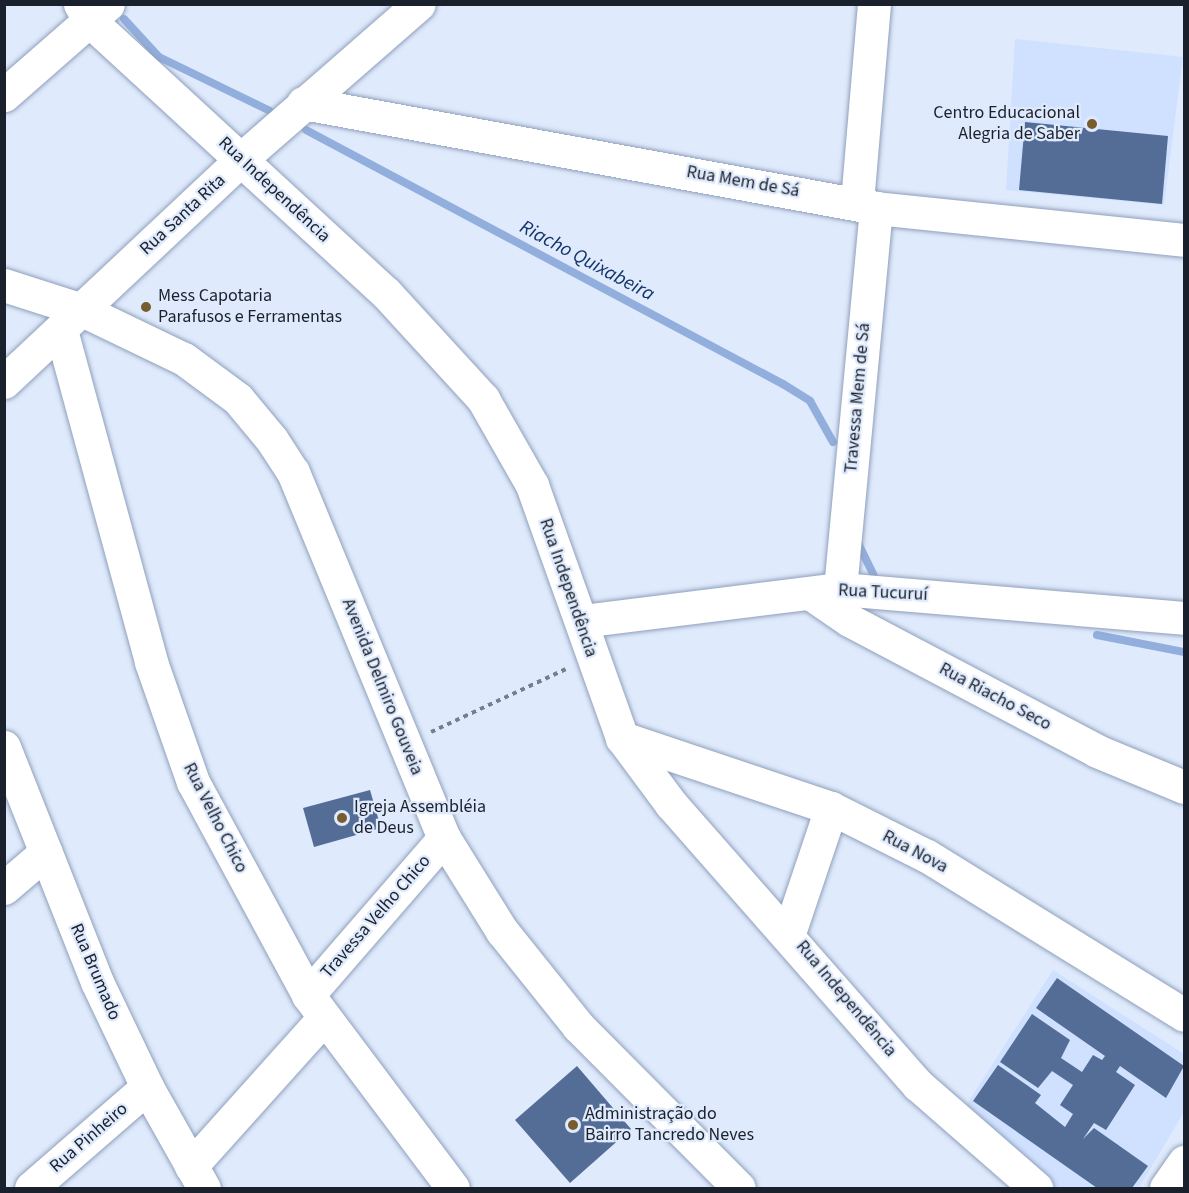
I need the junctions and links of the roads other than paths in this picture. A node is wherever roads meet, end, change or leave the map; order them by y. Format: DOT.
graph roads {
  1 [pos="419,4"];
  2 [pos="874,4"];
  3 [pos="92,10"];
  4 [pos="4,95"];
  5 [pos="303,103"];
  6 [pos="240,160"];
  7 [pos="866,205"];
  8 [pos="1185,240"];
  9 [pos="4,285"];
  10 [pos="71,320"];
  11 [pos="4,382"];
  12 [pos="826,591"];
  13 [pos="1185,618"];
  14 [pos="582,621"];
  15 [pos="622,738"];
  16 [pos="4,747"];
  17 [pos="1185,787"];
  18 [pos="831,808"];
  19 [pos="444,838"];
  20 [pos="46,852"];
  21 [pos="4,888"];
  22 [pos="789,933"];
  23 [pos="316,1007"];
  24 [pos="1185,1015"];
  25 [pos="147,1087"];
  26 [pos="1185,1162"];
  27 [pos="198,1177"];
  28 [pos="31,1188"];
  29 [pos="453,1188"];
  30 [pos="739,1188"];
  31 [pos="1036,1188"];
  32 [pos="1166,1188"];
  1 -- 5 [label="street, Rua Santa Rita"];
  2 -- 7 [label="street, Travessa Mem de Sá"];
  3 -- 4 [label="street"];
  3 -- 6 [label="street, Rua Independência"];
  5 -- 6 [label="street, Rua Santa Rita"];
  5 -- 7 [label="street, Rua Mem de Sá"];
  6 -- 10 [label="street, Rua Santa Rita"];
  6 -- 14 [label="street, Rua Independência"];
  7 -- 8 [label="street, Rua Mem de Sá"];
  7 -- 12 [label="street, Travessa Mem de Sá"];
  9 -- 10 [label="street, Avenida Delmiro Gouveia"];
  10 -- 11 [label="street, Rua Santa Rita"];
  10 -- 19 [label="street, Avenida Delmiro Gouveia"];
  10 -- 23 [label="street, Rua Velho Chico"];
  12 -- 13 [label="street, Rua Tucuruí"];
  12 -- 14 [label="street, Rua Tucuruí"];
  12 -- 17 [label="street, Rua Riacho Seco"];
  14 -- 15 [label="street, Rua Independência"];
  15 -- 18 [label="street, Rua Nova"];
  15 -- 22 [label="street, Rua Independência"];
  16 -- 20 [label="street, Rua Brumado"];
  18 -- 22 [label="street"];
  18 -- 24 [label="street, Rua Nova"];
  19 -- 23 [label="street, Travessa Velho Chico"];
  19 -- 30 [label="street, Avenida Delmiro Gouveia"];
  20 -- 21 [label="street"];
  20 -- 25 [label="street, Rua Brumado"];
  22 -- 31 [label="street, Rua Independência"];
  23 -- 27 [label="street, Travessa Velho Chico"];
  23 -- 29 [label="street, Rua Velho Chico"];
  25 -- 27 [label="street, Rua Brumado"];
  25 -- 28 [label="street, Rua Pinheiro"];
  26 -- 32 [label="street"];
}
